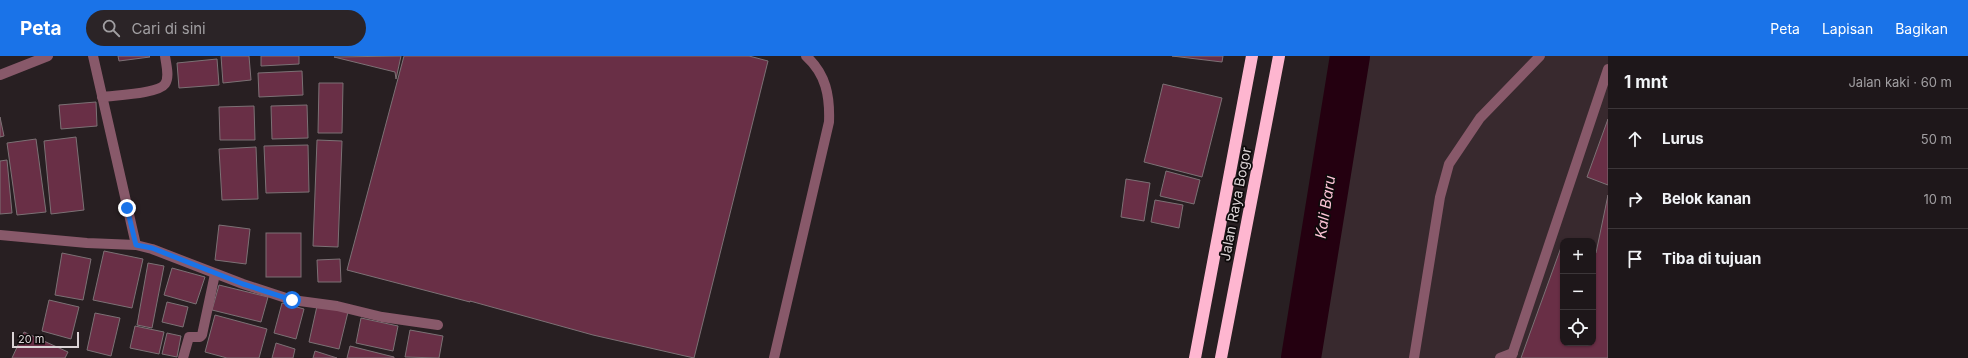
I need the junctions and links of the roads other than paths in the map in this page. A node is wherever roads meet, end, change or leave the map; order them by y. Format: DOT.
graph roads {
  1 [pos="48,56"];
  2 [pos="93,56"];
  3 [pos="165,56"];
  4 [pos="806,56"];
  5 [pos="1252,56"];
  6 [pos="1279,56"];
  7 [pos="1540,56"];
  8 [pos="1608,69"];
  9 [pos="0,75"];
  10 [pos="102,97"];
  11 [pos="0,235"];
  12 [pos="136,245"];
  13 [pos="215,274"];
  14 [pos="438,325"];
  15 [pos="1512,356"];
  16 [pos="183,358"];
  17 [pos="774,358"];
  18 [pos="1195,358"];
  19 [pos="1221,358"];
  20 [pos="1414,358"];
  21 [pos="1500,358"];
  1 -- 9 [label="street"];
  2 -- 10 [label="street"];
  3 -- 10 [label="street"];
  4 -- 17 [label="street"];
  5 -- 18 [label="highway, Jalan Raya Bogor"];
  6 -- 19 [label="highway, Jalan Raya Bogor"];
  7 -- 20 [label="street"];
  8 -- 15 [label="street"];
  10 -- 12 [label="street"];
  11 -- 12 [label="street"];
  12 -- 13 [label="street"];
  13 -- 14 [label="street"];
  13 -- 16 [label="street"];
  15 -- 21 [label="street"];
}
